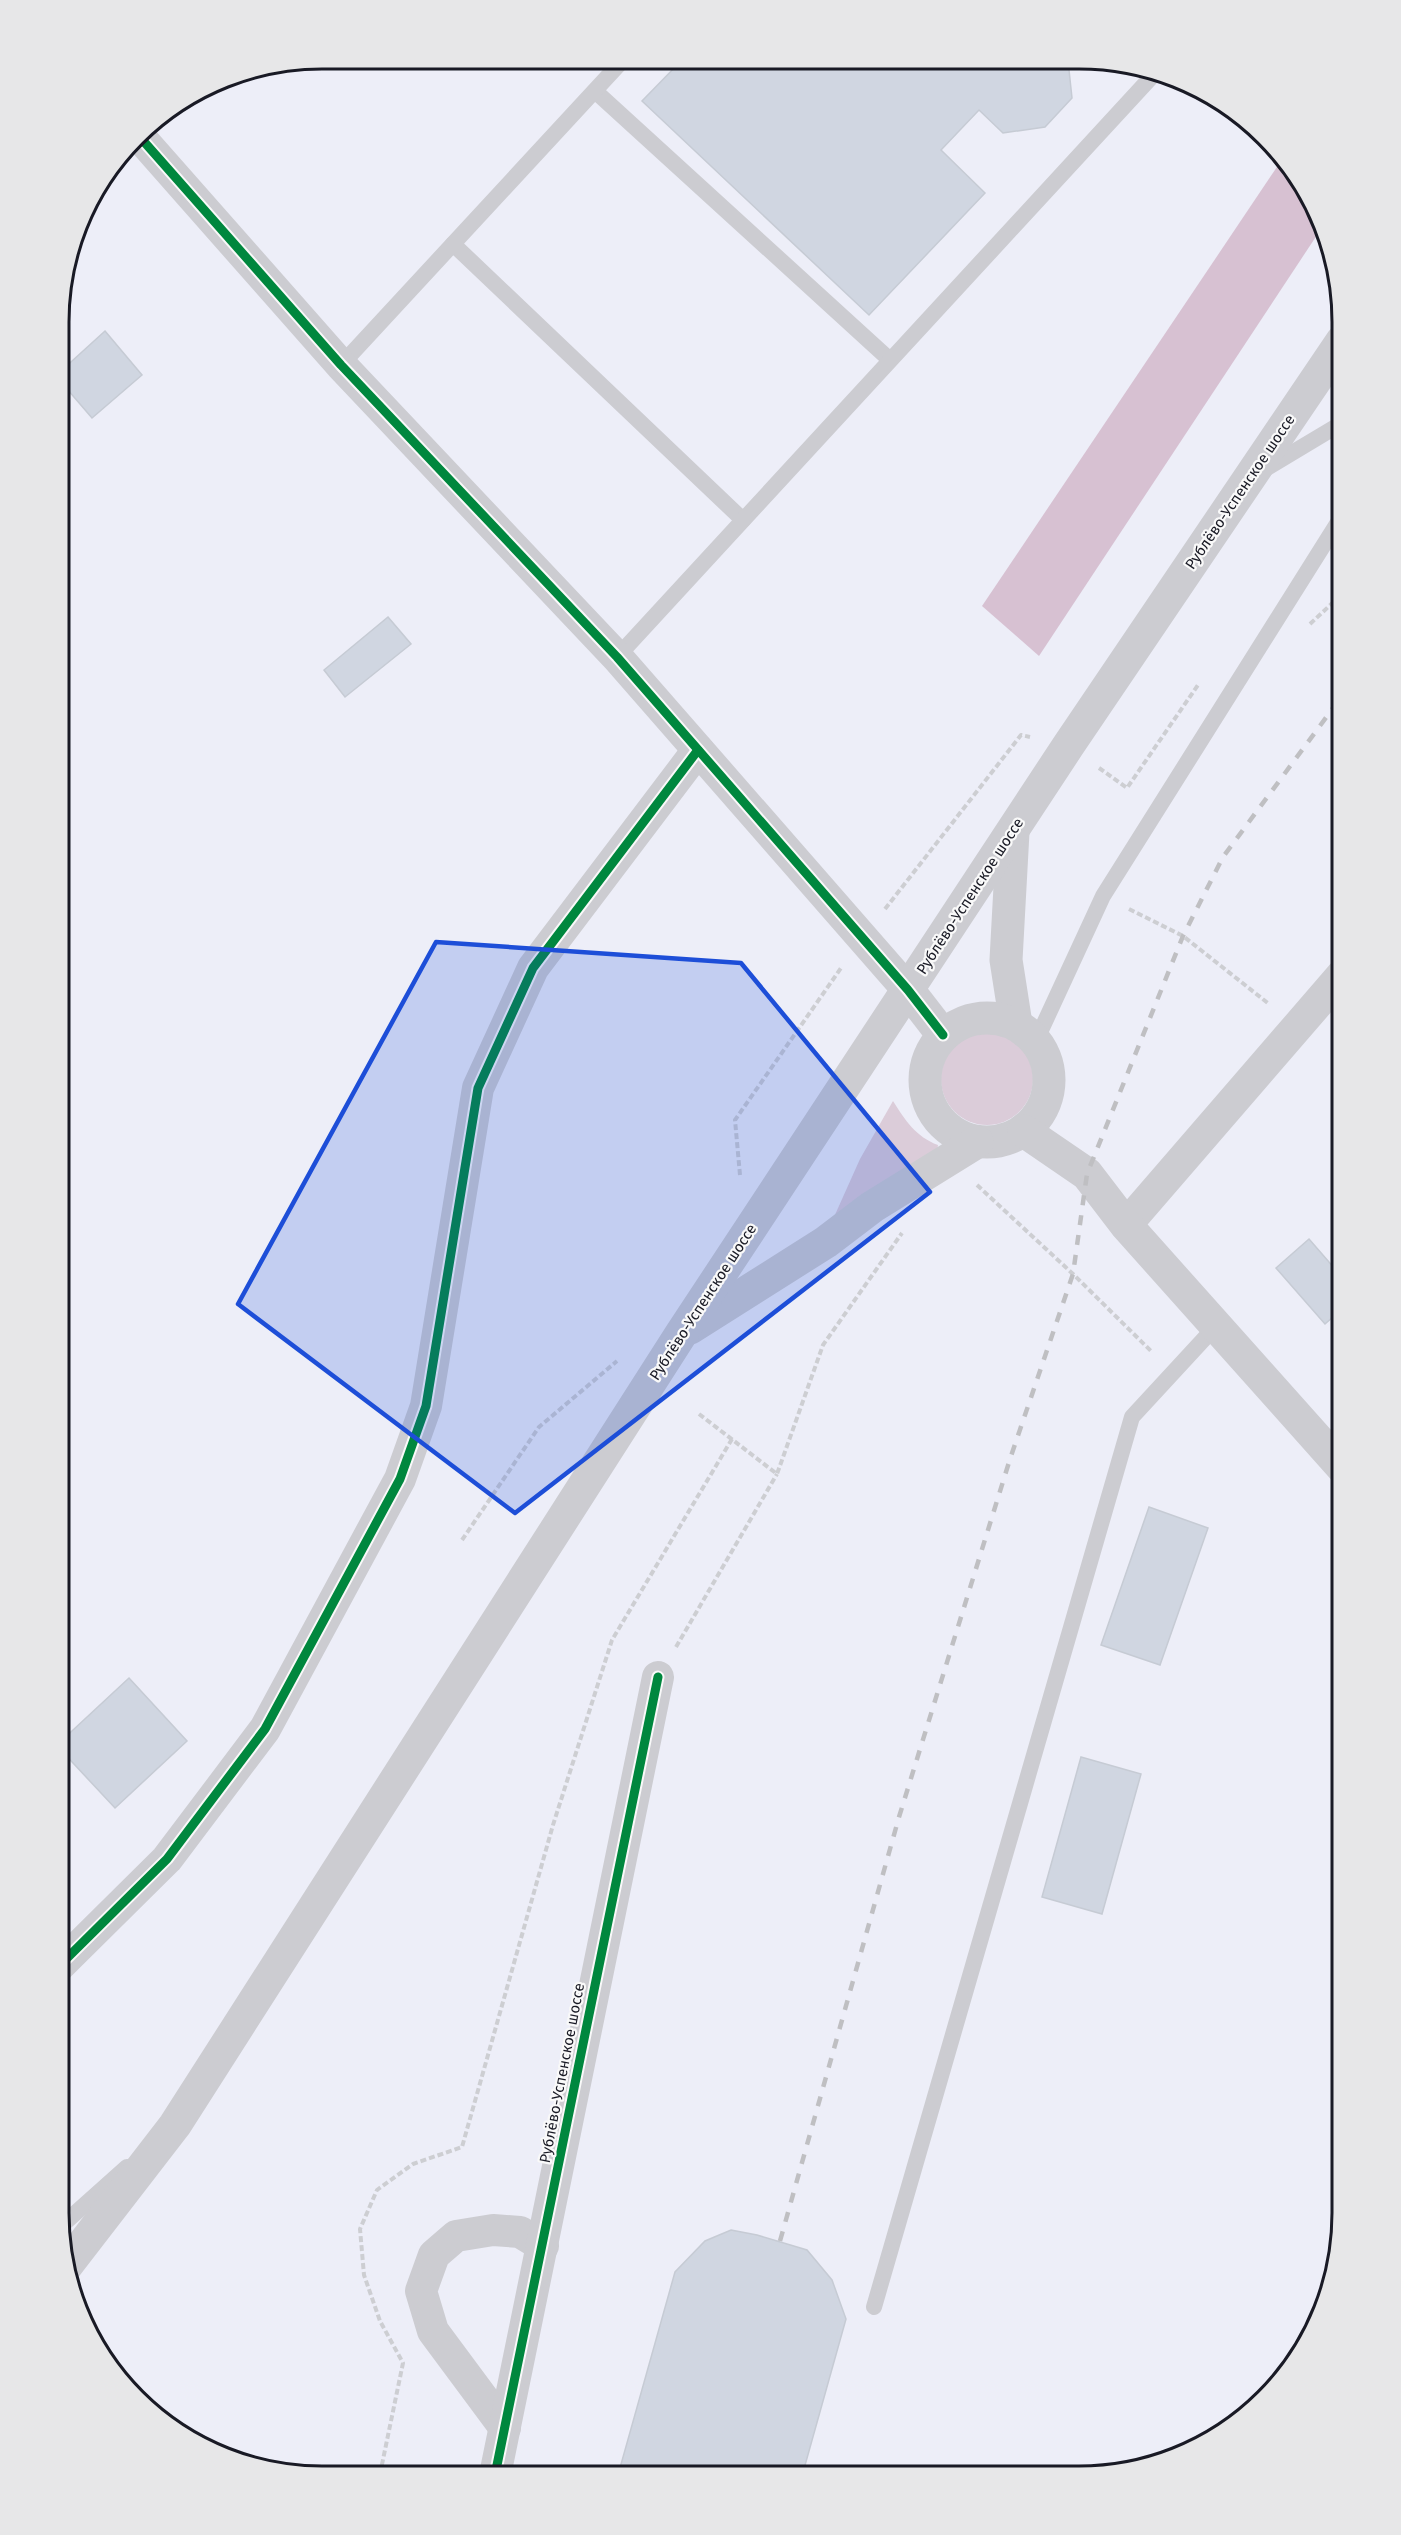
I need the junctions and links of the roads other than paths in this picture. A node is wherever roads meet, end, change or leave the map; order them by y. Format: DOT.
graph roads {
  1 [pos="615,69"];
  2 [pos="1149,79"];
  3 [pos="595,91"];
  4 [pos="145,141"];
  5 [pos="453,244"];
  6 [pos="1332,355"];
  7 [pos="890,360"];
  8 [pos="341,365"];
  9 [pos="1332,429"];
  10 [pos="1249,479"];
  11 [pos="743,520"];
  12 [pos="1332,532"];
  13 [pos="617,657"];
  14 [pos="698,750"];
  15 [pos="1013,831"];
  16 [pos="1332,986"];
  17 [pos="908,990"];
  18 [pos="1026,1033"];
  19 [pos="943,1035"];
  20 [pos="1024,1131"];
  21 [pos="977,1142"];
  22 [pos="1126,1226"];
  23 [pos="1205,1315"];
  24 [pos="681,1334"];
  25 [pos="1332,1456"];
  26 [pos="658,1677"];
  27 [pos="69,1956"];
  28 [pos="175,2125"];
  29 [pos="130,2184"];
  30 [pos="69,2219"];
  31 [pos="543,2246"];
  32 [pos="73,2257"];
  33 [pos="75,2268"];
  34 [pos="874,2307"];
  35 [pos="505,2428"];
  36 [pos="497,2466"];
  1 -- 3 [label="lane"];
  2 -- 7 [label="lane"];
  3 -- 5 [label="lane"];
  3 -- 7 [label="lane"];
  4 -- 8 [label="street"];
  5 -- 8 [label="lane"];
  5 -- 11 [label="lane"];
  6 -- 10 [label="main road, Рублёво-Успенское шоссе"];
  7 -- 11 [label="lane"];
  8 -- 13 [label="street"];
  9 -- 10 [label="lane"];
  10 -- 15 [label="main road, Рублёво-Успенское шоссе"];
  11 -- 13 [label="lane"];
  12 -- 18 [label="lane"];
  13 -- 14 [label="street"];
  14 -- 17 [label="street"];
  14 -- 27 [label="street"];
  15 -- 17 [label="main road, Рублёво-Успенское шоссе"];
  15 -- 18 [label="main road"];
  16 -- 22 [label="street"];
  17 -- 19 [label="main road"];
  17 -- 24 [label="main road, Рублёво-Успенское шоссе"];
  18 -- 19 [label="main road"];
  18 -- 20 [label="main road"];
  19 -- 21 [label="main road"];
  20 -- 21 [label="main road"];
  20 -- 22 [label="main road"];
  21 -- 24 [label="main road"];
  22 -- 23 [label="main road"];
  23 -- 25 [label="main road"];
  23 -- 34 [label="lane"];
  24 -- 28 [label="main road, Рублёво-Успенское шоссе"];
  26 -- 31 [label="street, Рублёво-Успенское шоссе"];
  28 -- 29 [label="main road, Рублёво-Успенское шоссе"];
  28 -- 30 [label="lane"];
  29 -- 32 [label="main road, Рублёво-Успенское шоссе"];
  29 -- 33 [label="street"];
  31 -- 35 [label="street, Рублёво-Успенское шоссе"];
  31 -- 35 [label="street"];
  35 -- 36 [label="street, Рублёво-Успенское шоссе"];
}
